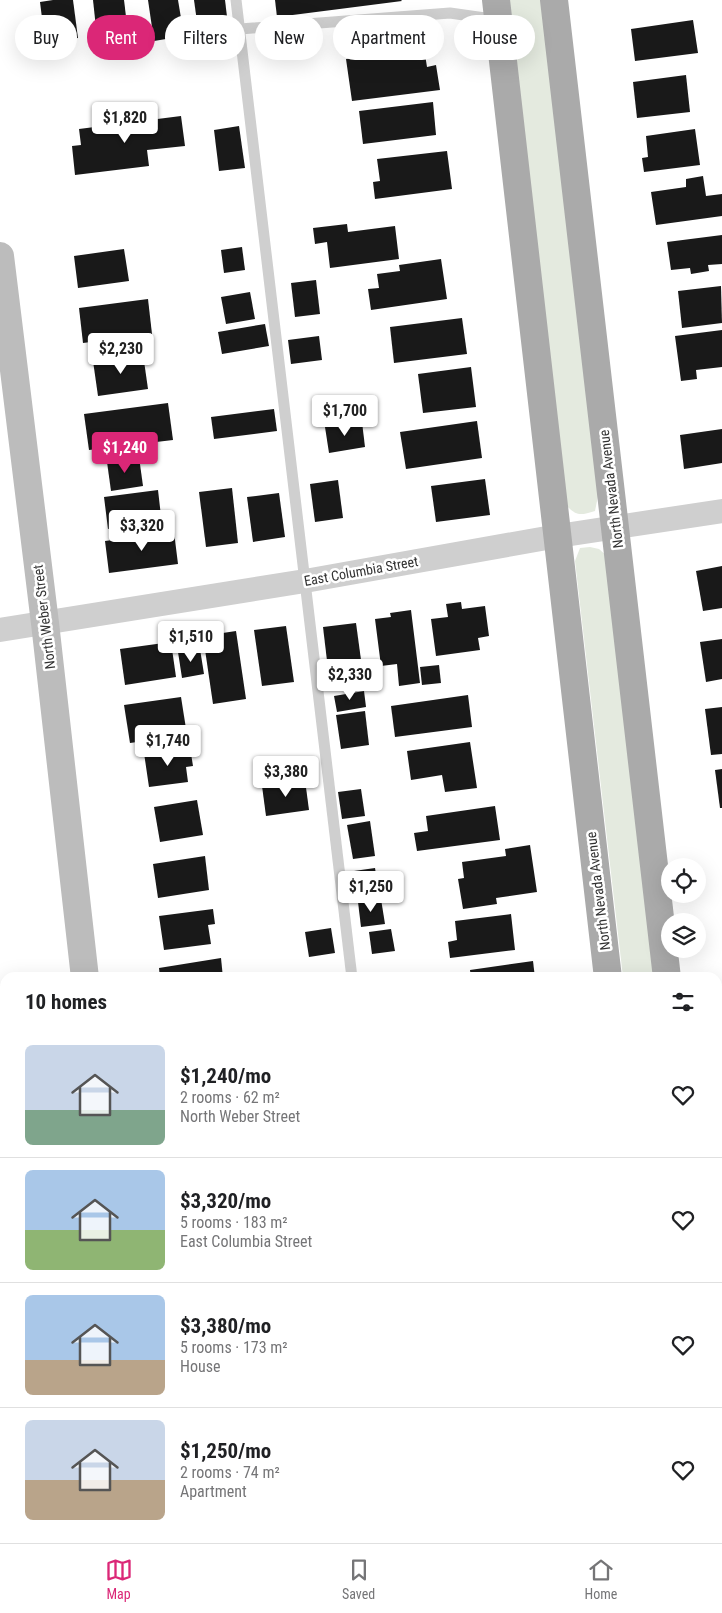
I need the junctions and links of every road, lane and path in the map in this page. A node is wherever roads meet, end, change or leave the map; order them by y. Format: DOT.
graph roads {
  1 [pos="236,0"];
  2 [pos="554,0"];
  3 [pos="498,10"];
  4 [pos="238,15"];
  5 [pos="245,29"];
  6 [pos="244,60"];
  7 [pos="0,256"];
  8 [pos="722,511"];
  9 [pos="615,526"];
  10 [pos="558,536"];
  11 [pos="305,581"];
  12 [pos="45,623"];
  13 [pos="0,630"];
  14 [pos="84,972"];
  15 [pos="351,972"];
  16 [pos="607,972"];
  17 [pos="666,972"];
  1 -- 4 [label="lane"];
  2 -- 9 [label="main road, North Nevada Avenue"];
  3 -- 5 [label="lane"];
  3 -- 10 [label="main road, North Nevada Avenue"];
  6 -- 11 [label="lane"];
  7 -- 12 [label="street, North Weber Street"];
  8 -- 9 [label="street, East Columbia Street"];
  9 -- 10 [label="street, East Columbia Street"];
  9 -- 17 [label="main road, North Nevada Avenue"];
  10 -- 11 [label="street, East Columbia Street"];
  10 -- 16 [label="main road, North Nevada Avenue"];
  11 -- 12 [label="street, East Columbia Street"];
  11 -- 15 [label="lane"];
  12 -- 13 [label="street, East Columbia Street"];
  12 -- 14 [label="street, North Weber Street"];
}
